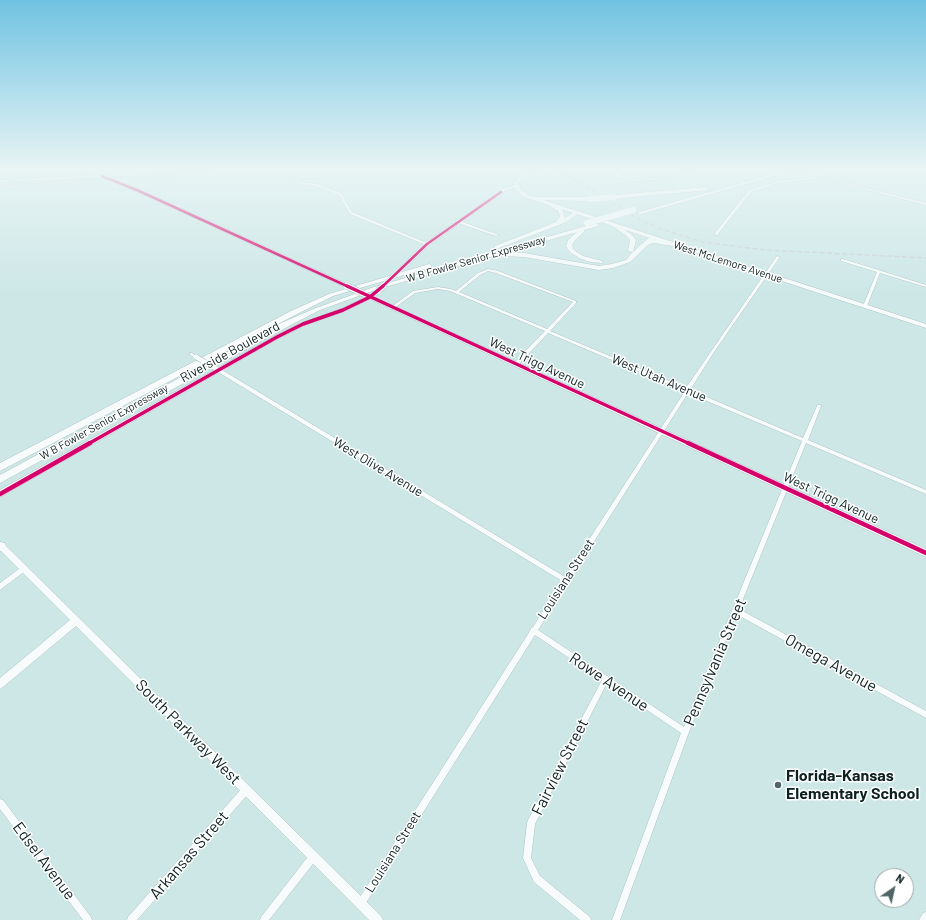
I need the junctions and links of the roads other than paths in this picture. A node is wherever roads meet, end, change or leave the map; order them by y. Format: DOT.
graph roads {
  1 [pos="179,210"];
  2 [pos="350,210"];
  3 [pos="476,210"];
  4 [pos="560,210"];
  5 [pos="568,210"];
  6 [pos="633,210"];
  7 [pos="650,210"];
  8 [pos="735,210"];
  9 [pos="576,212"];
  10 [pos="459,222"];
  11 [pos="614,224"];
  12 [pos="556,225"];
  13 [pos="588,225"];
  14 [pos="716,234"];
  15 [pos="497,236"];
  16 [pos="649,236"];
  17 [pos="647,243"];
  18 [pos="427,244"];
  19 [pos="672,244"];
  20 [pos="496,248"];
  21 [pos="631,251"];
  22 [pos="778,257"];
  23 [pos="480,258"];
  24 [pos="842,260"];
  25 [pos="879,272"];
  26 [pos="767,274"];
  27 [pos="926,286"];
  28 [pos="457,292"];
  29 [pos="367,296"];
  30 [pos="865,306"];
  31 [pos="392,308"];
  32 [pos="926,326"];
  33 [pos="548,330"];
  34 [pos="191,354"];
  35 [pos="516,364"];
  36 [pos="217,369"];
  37 [pos="688,390"];
  38 [pos="819,406"];
  39 [pos="661,431"];
  40 [pos="804,440"];
  41 [pos="0,468"];
  42 [pos="0,479"];
  43 [pos="786,488"];
  44 [pos="926,492"];
  45 [pos="0,494"];
  46 [pos="0,546"];
  47 [pos="926,553"];
  48 [pos="23,569"];
  49 [pos="565,580"];
  50 [pos="0,586"];
  51 [pos="736,611"];
  52 [pos="76,621"];
  53 [pos="533,630"];
  54 [pos="605,680"];
  55 [pos="0,684"];
  56 [pos="926,716"];
  57 [pos="685,732"];
  58 [pos="246,790"];
  59 [pos="0,803"];
  60 [pos="313,856"];
  61 [pos="360,904"];
  62 [pos="926,916"];
  63 [pos="88,920"];
  64 [pos="131,920"];
  65 [pos="264,920"];
  66 [pos="377,920"];
  67 [pos="587,920"];
  68 [pos="616,920"];
  69 [pos="923,920"];
  1 -- 29 [label="street, West Trigg Avenue, bridge"];
  2 -- 18 [label="street"];
  3 -- 10 [label="street, Riverside Boulevard"];
  4 -- 12 [label="highway"];
  5 -- 9 [label="street, West McLemore Avenue"];
  6 -- 13 [label="highway, W B Fowler Senior Expressway, bridge"];
  7 -- 13 [label="highway, W B Fowler Senior Expressway"];
  8 -- 14 [label="street"];
  9 -- 11 [label="street, West McLemore Avenue"];
  9 -- 12 [label="highway"];
  10 -- 15 [label="street"];
  10 -- 18 [label="street, Riverside Boulevard"];
  11 -- 16 [label="street, West McLemore Avenue"];
  11 -- 21 [label="highway"];
  12 -- 20 [label="highway"];
  13 -- 20 [label="highway, W B Fowler Senior Expressway"];
  13 -- 21 [label="highway"];
  13 -- 23 [label="highway, W B Fowler Senior Expressway"];
  16 -- 17 [label="highway"];
  16 -- 19 [label="street, West McLemore Avenue"];
  16 -- 21 [label="highway"];
  17 -- 19 [label="highway"];
  17 -- 23 [label="highway"];
  18 -- 29 [label="street, Riverside Boulevard, bridge"];
  19 -- 26 [label="street, West McLemore Avenue"];
  20 -- 41 [label="highway, W B Fowler Senior Expressway"];
  22 -- 26 [label="street, Louisiana Street"];
  23 -- 42 [label="highway, W B Fowler Senior Expressway"];
  24 -- 25 [label="street"];
  25 -- 27 [label="street"];
  25 -- 30 [label="street"];
  26 -- 30 [label="street, West McLemore Avenue"];
  26 -- 37 [label="street, Louisiana Street"];
  28 -- 31 [label="street, West Utah Avenue"];
  28 -- 33 [label="street, West Utah Avenue"];
  28 -- 33 [label="street"];
  29 -- 31 [label="street, West Trigg Avenue"];
  29 -- 36 [label="street, Riverside Boulevard"];
  30 -- 32 [label="street, West McLemore Avenue"];
  31 -- 35 [label="street, West Trigg Avenue"];
  33 -- 35 [label="street"];
  33 -- 37 [label="street, West Utah Avenue"];
  34 -- 36 [label="street, West Olive Avenue, bridge"];
  35 -- 39 [label="street, West Trigg Avenue"];
  36 -- 45 [label="street, Riverside Boulevard"];
  36 -- 49 [label="street, West Olive Avenue"];
  37 -- 39 [label="street, Louisiana Street"];
  37 -- 40 [label="street, West Utah Avenue"];
  38 -- 40 [label="street, Pennsylvania Street"];
  39 -- 43 [label="street, West Trigg Avenue"];
  39 -- 49 [label="street, Louisiana Street"];
  40 -- 43 [label="street, Pennsylvania Street"];
  40 -- 44 [label="street, West Utah Avenue"];
  43 -- 47 [label="street, West Trigg Avenue"];
  43 -- 51 [label="street, Pennsylvania Street"];
  46 -- 48 [label="street, South Parkway West"];
  48 -- 50 [label="street"];
  48 -- 52 [label="street, South Parkway West"];
  49 -- 53 [label="street, Louisiana Street"];
  51 -- 56 [label="street, Omega Avenue"];
  51 -- 57 [label="street, Pennsylvania Street"];
  52 -- 55 [label="street"];
  52 -- 58 [label="street, South Parkway West"];
  53 -- 54 [label="street, Rowe Avenue"];
  53 -- 61 [label="street, Louisiana Street"];
  54 -- 57 [label="street, Rowe Avenue"];
  54 -- 67 [label="street, Fairview Street"];
  57 -- 68 [label="street, Pennsylvania Street"];
  58 -- 60 [label="street, South Parkway West"];
  58 -- 64 [label="street, Arkansas Street"];
  59 -- 63 [label="street, Edsel Avenue"];
  60 -- 61 [label="street, South Parkway West"];
  60 -- 65 [label="street"];
  61 -- 66 [label="street, South Parkway West"];
  62 -- 69 [label="street"];
}
